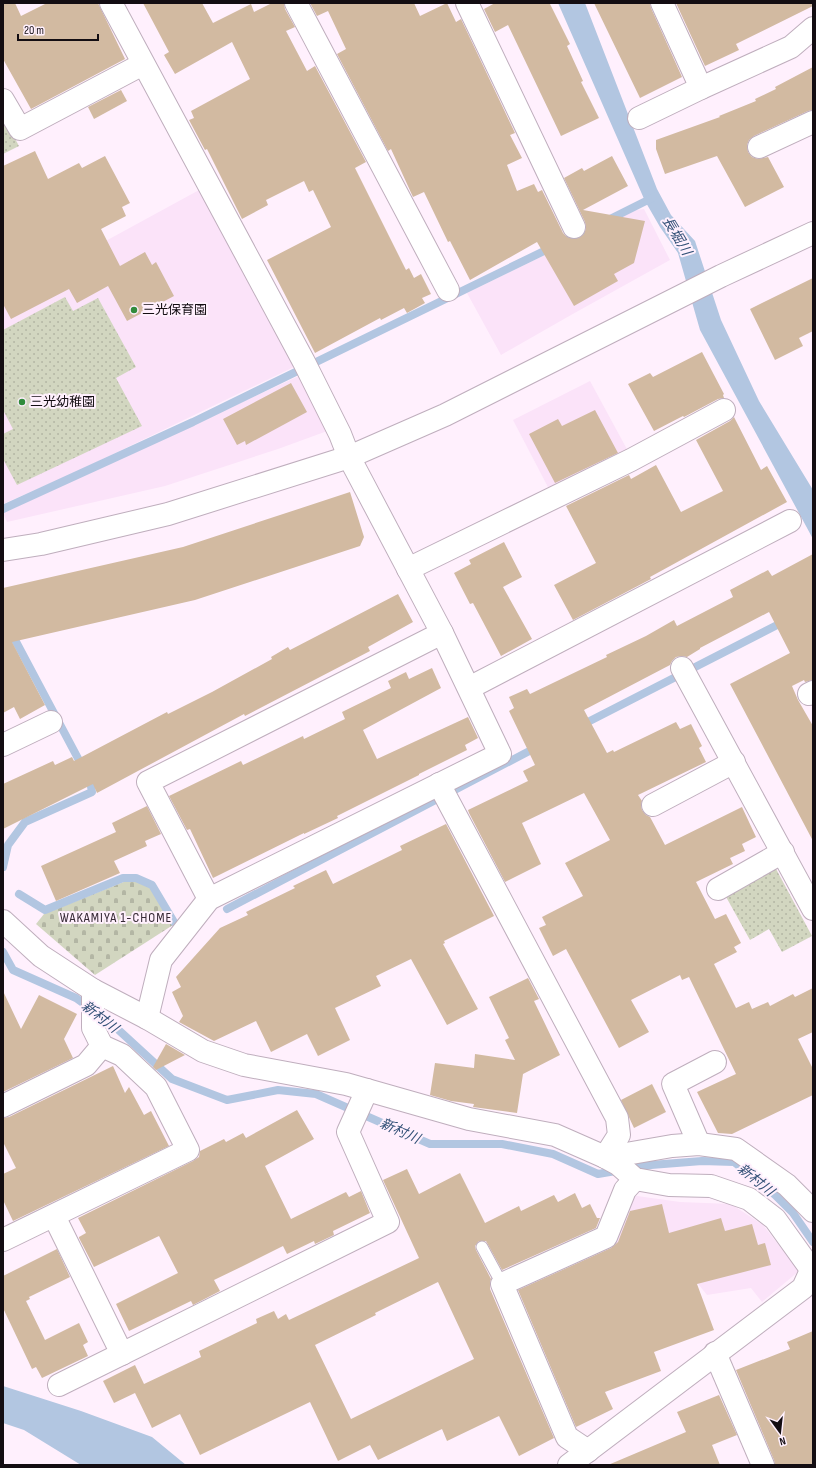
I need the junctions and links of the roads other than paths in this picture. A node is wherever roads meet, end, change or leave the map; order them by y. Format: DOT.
graph roads {
  1 [pos="111,3"];
  2 [pos="296,3"];
  3 [pos="467,3"];
  4 [pos="662,3"];
  5 [pos="813,28"];
  6 [pos="143,64"];
  7 [pos="701,88"];
  8 [pos="3,100"];
  9 [pos="639,118"];
  10 [pos="813,122"];
  11 [pos="759,147"];
  12 [pos="574,227"];
  13 [pos="813,233"];
  14 [pos="448,290"];
  15 [pos="724,410"];
  16 [pos="349,457"];
  17 [pos="790,521"];
  18 [pos="3,550"];
  19 [pos="408,569"];
  20 [pos="442,633"];
  21 [pos="685,673"];
  22 [pos="469,688"];
  23 [pos="51,722"];
  24 [pos="3,745"];
  25 [pos="734,762"];
  26 [pos="443,793"];
  27 [pos="654,806"];
  28 [pos="783,852"];
  29 [pos="718,889"];
  30 [pos="209,899"];
  31 [pos="813,909"];
  32 [pos="3,921"];
  33 [pos="93,990"];
  34 [pos="147,1018"];
  35 [pos="97,1037"];
  36 [pos="715,1062"];
  37 [pos="367,1090"];
  38 [pos="3,1106"];
  39 [pos="699,1144"];
  40 [pos="612,1161"];
  41 [pos="635,1179"];
  42 [pos="813,1211"];
  43 [pos="54,1216"];
  44 [pos="3,1240"];
  45 [pos="482,1247"];
  46 [pos="813,1270"];
  47 [pos="502,1284"];
  48 [pos="122,1354"];
  49 [pos="715,1354"];
  50 [pos="59,1386"];
  51 [pos="588,1451"];
  52 [pos="569,1465"];
  53 [pos="762,1465"];
  1 -- 6 [label="street"];
  2 -- 14 [label="street"];
  3 -- 12 [label="street"];
  4 -- 7 [label="street"];
  5 -- 7 [label="street"];
  6 -- 8 [label="street"];
  6 -- 16 [label="street"];
  7 -- 9 [label="street"];
  10 -- 11 [label="street"];
  13 -- 16 [label="street"];
  15 -- 19 [label="street"];
  16 -- 18 [label="street"];
  16 -- 19 [label="street"];
  17 -- 22 [label="street"];
  19 -- 20 [label="street"];
  20 -- 22 [label="street"];
  20 -- 30 [label="street"];
  21 -- 25 [label="street"];
  22 -- 26 [label="street"];
  23 -- 24 [label="street"];
  25 -- 27 [label="street"];
  25 -- 28 [label="street"];
  26 -- 30 [label="street"];
  26 -- 40 [label="street"];
  28 -- 29 [label="street"];
  28 -- 31 [label="street"];
  30 -- 34 [label="street"];
  32 -- 33 [label="street"];
  33 -- 34 [label="street"];
  33 -- 35 [label="street"];
  34 -- 37 [label="street"];
  35 -- 38 [label="street"];
  35 -- 43 [label="street"];
  36 -- 39 [label="street"];
  37 -- 40 [label="street"];
  37 -- 48 [label="street"];
  39 -- 40 [label="street"];
  39 -- 42 [label="street"];
  40 -- 41 [label="street"];
  41 -- 46 [label="street"];
  41 -- 47 [label="street"];
  43 -- 44 [label="street"];
  43 -- 48 [label="street"];
  45 -- 47 [label="lane"];
  46 -- 49 [label="street"];
  47 -- 51 [label="street"];
  48 -- 50 [label="street"];
  49 -- 51 [label="street"];
  49 -- 53 [label="street"];
  51 -- 52 [label="street"];
}
